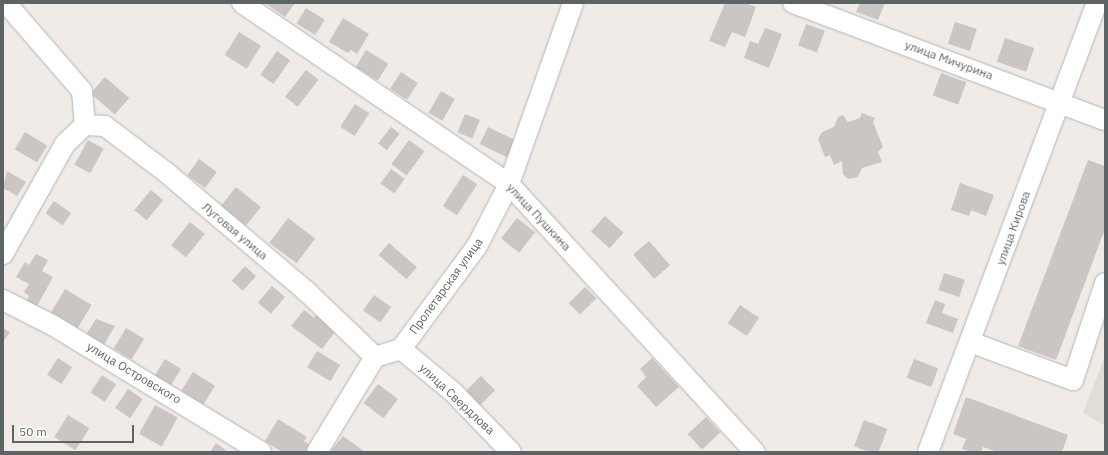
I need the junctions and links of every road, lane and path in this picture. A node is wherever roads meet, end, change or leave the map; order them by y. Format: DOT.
graph roads {
  1 [pos="6,3"];
  2 [pos="242,3"];
  3 [pos="573,3"];
  4 [pos="793,3"];
  5 [pos="1097,3"];
  6 [pos="1060,100"];
  7 [pos="1105,120"];
  8 [pos="85,125"];
  9 [pos="509,184"];
  10 [pos="3,254"];
  11 [pos="1105,283"];
  12 [pos="3,300"];
  13 [pos="970,342"];
  14 [pos="401,348"];
  15 [pos="375,356"];
  16 [pos="261,452"];
  17 [pos="317,452"];
  18 [pos="511,452"];
  19 [pos="755,452"];
  20 [pos="928,452"];
  1 -- 8 [label="street"];
  2 -- 9 [label="street, улица Пушкина"];
  3 -- 9 [label="street, Пролетарская улица"];
  4 -- 6 [label="street, улица Мичурина"];
  5 -- 6 [label="street, улица Кирова"];
  6 -- 7 [label="street, улица Мичурина"];
  6 -- 13 [label="street, улица Кирова"];
  8 -- 10 [label="street"];
  8 -- 15 [label="street, Луговая улица"];
  9 -- 14 [label="street, Пролетарская улица"];
  9 -- 19 [label="street, улица Пушкина"];
  11 -- 13 [label="street"];
  12 -- 16 [label="street, улица Островского"];
  13 -- 20 [label="street, улица Кирова"];
  14 -- 15 [label="street"];
  14 -- 18 [label="street, улица Свердлова"];
  15 -- 17 [label="street"];
}
